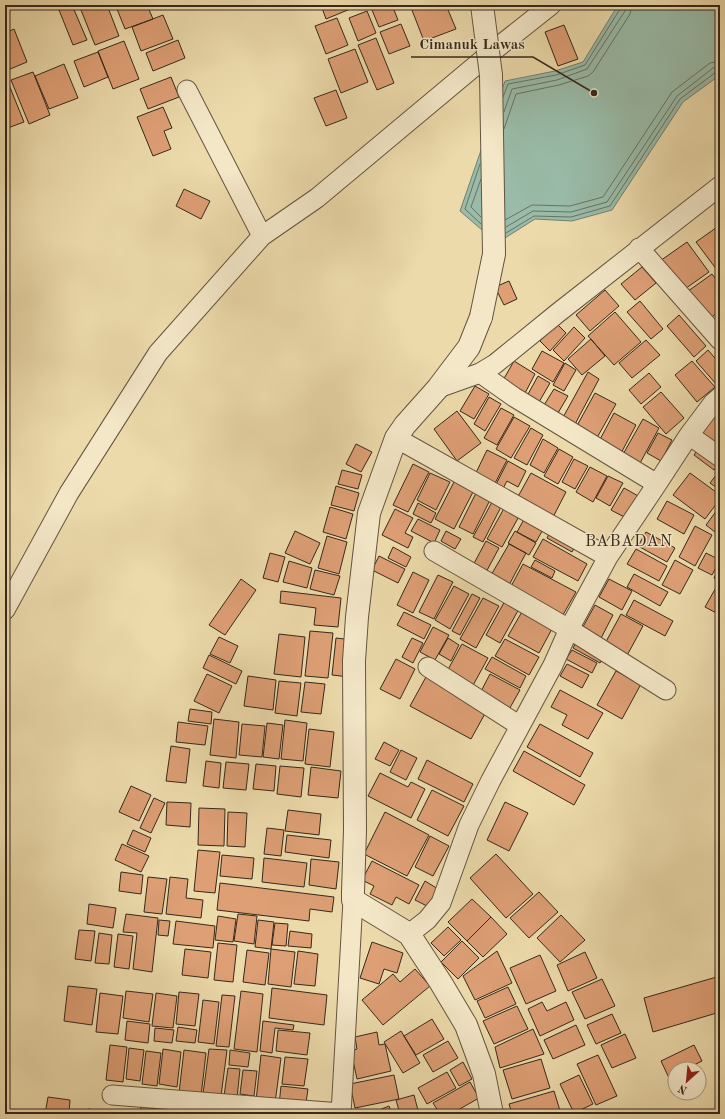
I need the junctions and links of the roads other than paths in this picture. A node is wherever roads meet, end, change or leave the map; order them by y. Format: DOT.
graph roads {
  1 [pos="482,5"];
  2 [pos="551,5"];
  3 [pos="187,90"];
  4 [pos="720,186"];
  5 [pos="262,236"];
  6 [pos="639,248"];
  7 [pos="720,340"];
  8 [pos="480,373"];
  9 [pos="438,388"];
  10 [pos="720,396"];
  11 [pos="689,435"];
  12 [pos="396,438"];
  13 [pos="720,457"];
  14 [pos="658,484"];
  15 [pos="434,551"];
  16 [pos="608,557"];
  17 [pos="5,608"];
  18 [pos="569,629"];
  19 [pos="428,668"];
  20 [pos="666,690"];
  21 [pos="520,726"];
  22 [pos="353,900"];
  23 [pos="408,934"];
  24 [pos="112,1095"];
  25 [pos="341,1113"];
  26 [pos="492,1114"];
  1 -- 9 [label="street, bridge"];
  2 -- 5 [label="street"];
  3 -- 5 [label="street"];
  4 -- 6 [label="street"];
  5 -- 17 [label="street"];
  6 -- 7 [label="street"];
  6 -- 8 [label="street"];
  8 -- 9 [label="street"];
  8 -- 14 [label="street"];
  9 -- 12 [label="street"];
  10 -- 11 [label="street"];
  11 -- 13 [label="street"];
  11 -- 14 [label="street"];
  12 -- 16 [label="street"];
  12 -- 22 [label="street"];
  14 -- 16 [label="street"];
  15 -- 18 [label="street"];
  16 -- 18 [label="street"];
  18 -- 20 [label="street"];
  18 -- 21 [label="street"];
  19 -- 21 [label="street"];
  21 -- 23 [label="street"];
  22 -- 23 [label="street"];
  22 -- 25 [label="street"];
  23 -- 26 [label="street"];
  24 -- 25 [label="street"];
}
